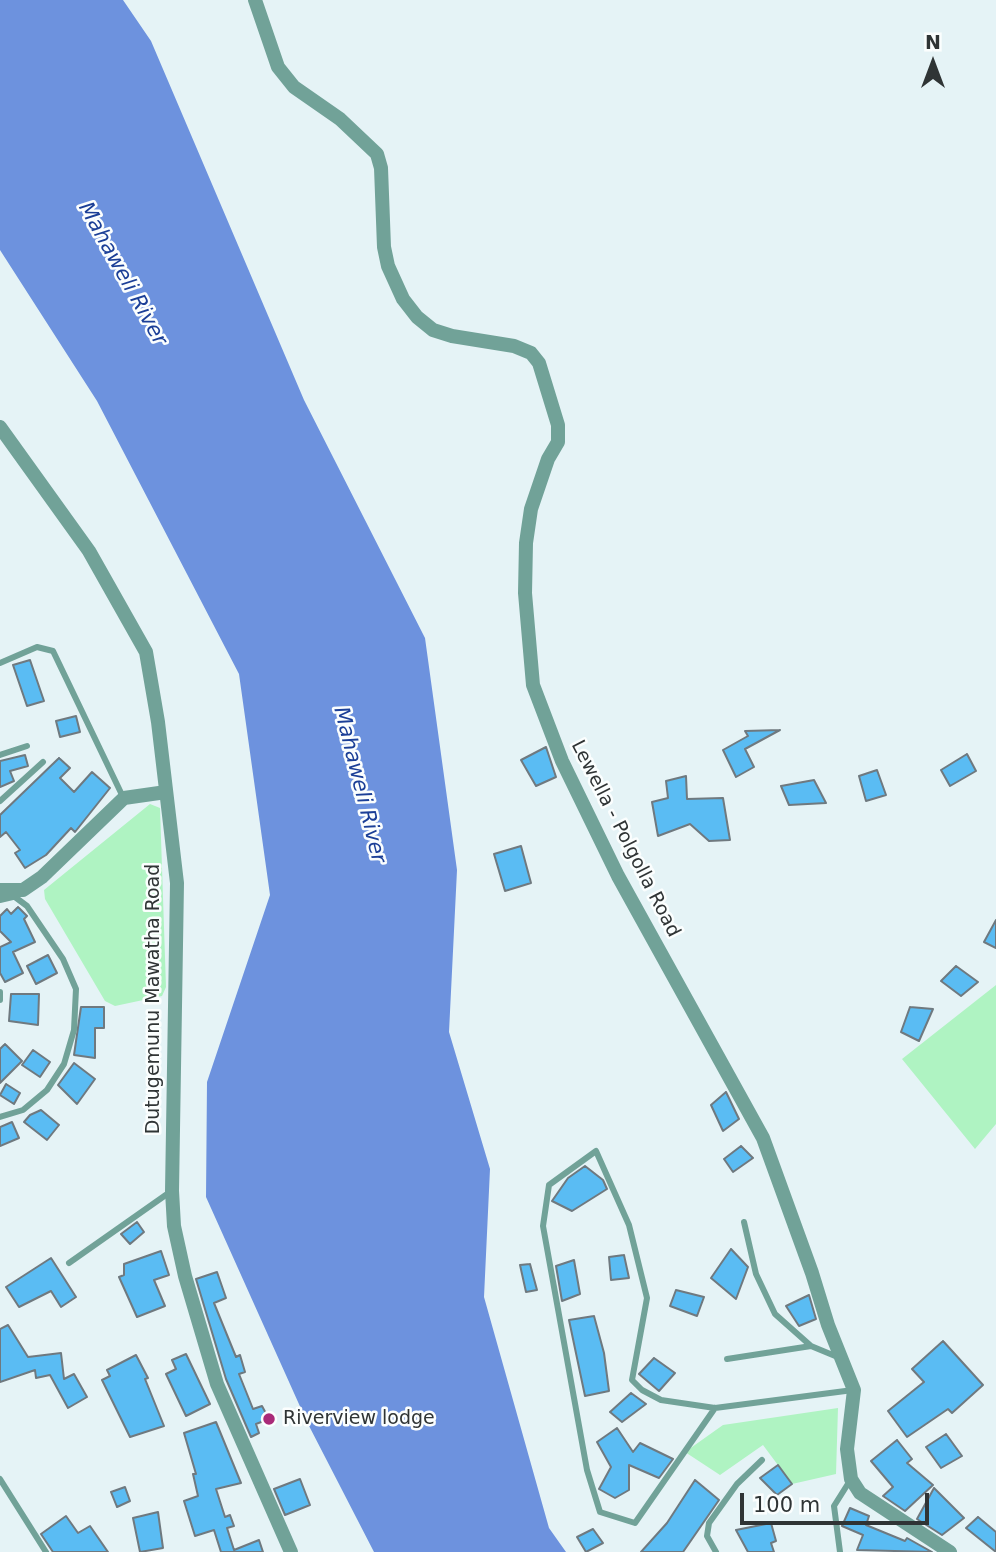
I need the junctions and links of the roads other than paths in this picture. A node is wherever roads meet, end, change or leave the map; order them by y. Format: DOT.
graph roads {
  1 [pos="255,0"];
  2 [pos="0,427"];
  3 [pos="0,663"];
  4 [pos="27,746"];
  5 [pos="0,755"];
  6 [pos="43,762"];
  7 [pos="166,792"];
  8 [pos="124,798"];
  9 [pos="0,801"];
  10 [pos="0,890"];
  11 [pos="19,893"];
  12 [pos="0,900"];
  13 [pos="0,992"];
  14 [pos="0,999"];
  15 [pos="0,1117"];
  16 [pos="172,1191"];
  17 [pos="744,1222"];
  18 [pos="69,1263"];
  19 [pos="811,1346"];
  20 [pos="727,1359"];
  21 [pos="844,1360"];
  22 [pos="854,1390"];
  23 [pos="715,1408"];
  24 [pos="762,1460"];
  25 [pos="0,1479"];
  26 [pos="851,1479"];
  27 [pos="46,1552"];
  28 [pos="291,1552"];
  29 [pos="716,1552"];
  30 [pos="840,1552"];
  31 [pos="950,1552"];
  1 -- 21 [label="street, Lewella - Polgolla Road"];
  2 -- 7 [label="street, Dutugemunu Mawatha Road"];
  3 -- 8 [label="lane"];
  4 -- 5 [label="lane"];
  6 -- 9 [label="lane"];
  7 -- 8 [label="street"];
  7 -- 16 [label="street, Dutugemunu Mawatha Road"];
  8 -- 11 [label="street"];
  10 -- 11 [label="street"];
  11 -- 12 [label="lane"];
  11 -- 15 [label="lane"];
  13 -- 14 [label="lane"];
  16 -- 18 [label="lane"];
  16 -- 28 [label="street, Dutugemunu Mawatha Road"];
  17 -- 19 [label="lane"];
  19 -- 20 [label="lane"];
  19 -- 21 [label="lane"];
  21 -- 22 [label="street, Lewella - Polgolla Road"];
  22 -- 23 [label="lane"];
  22 -- 26 [label="street, Lewella - Polgolla Road"];
  23 -- 23 [label="lane"];
  24 -- 29 [label="lane"];
  25 -- 27 [label="lane"];
  26 -- 30 [label="lane"];
  26 -- 31 [label="street"];
}
